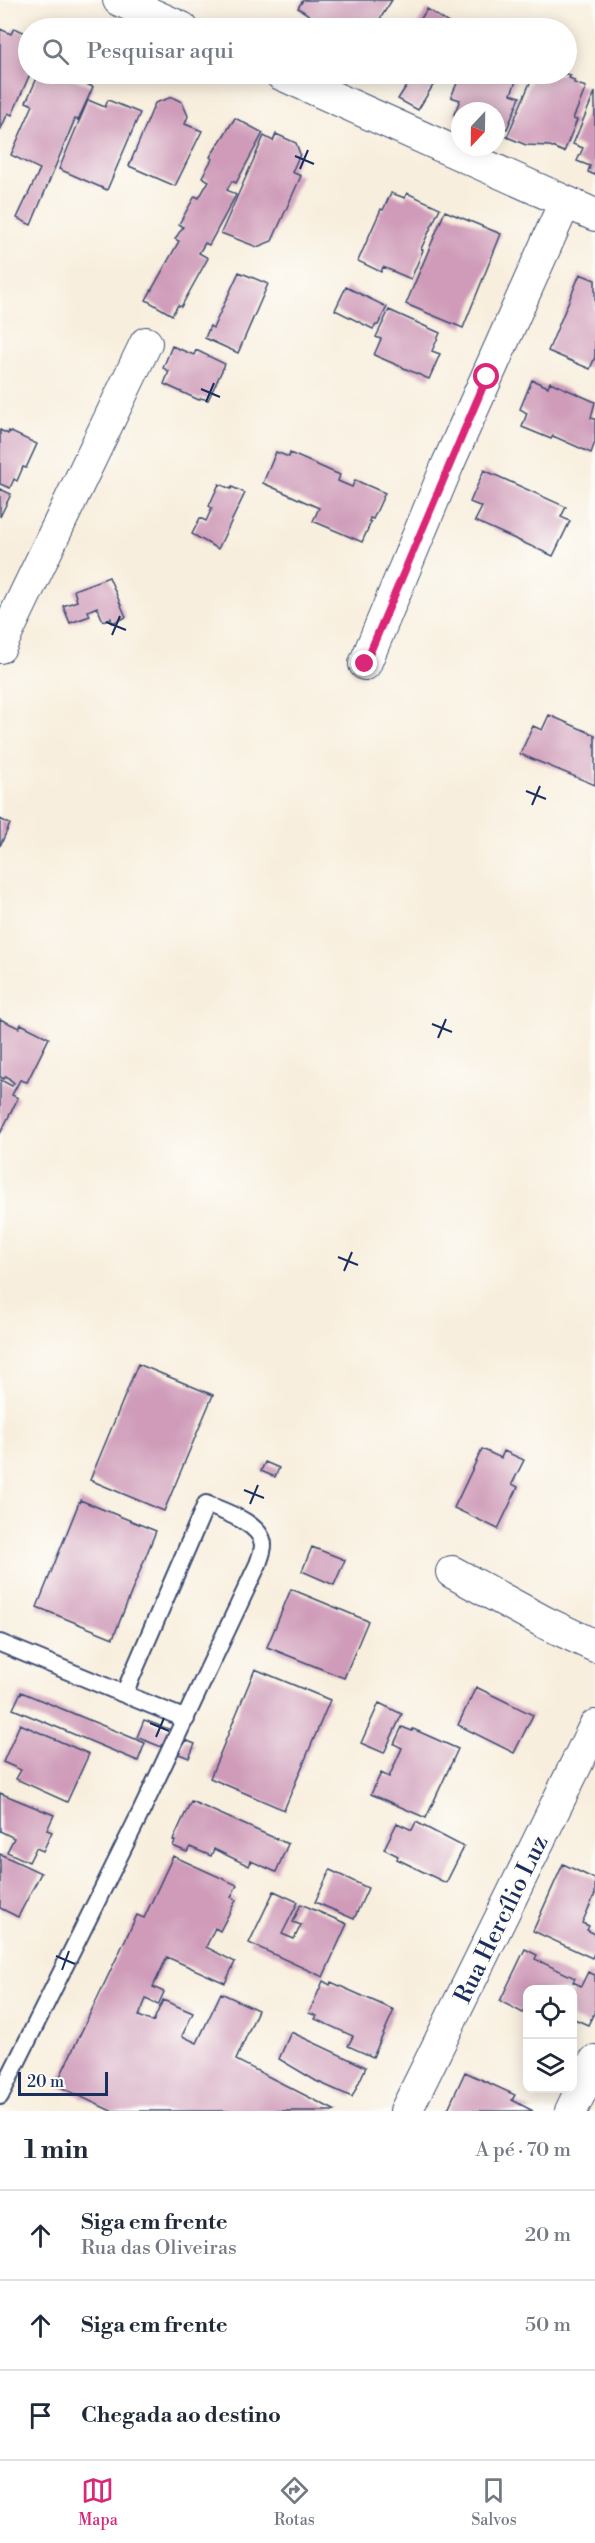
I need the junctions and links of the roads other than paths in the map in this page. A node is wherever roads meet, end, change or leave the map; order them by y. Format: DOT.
graph roads {
  1 [pos="119,0"];
  2 [pos="160,18"];
  3 [pos="304,84"];
  4 [pos="565,202"];
  5 [pos="595,215"];
  6 [pos="146,344"];
  7 [pos="0,647"];
  8 [pos="365,664"];
  9 [pos="452,1572"];
  10 [pos="0,1642"];
  11 [pos="595,1646"];
  12 [pos="124,1694"];
  13 [pos="186,1719"];
  14 [pos="595,1726"];
  15 [pos="595,2061"];
  16 [pos="0,2096"];
  17 [pos="406,2111"];
  18 [pos="571,2111"];
  1 -- 2 [label="street"];
  3 -- 4 [label="street"];
  4 -- 5 [label="street"];
  4 -- 8 [label="street"];
  6 -- 7 [label="street"];
  9 -- 11 [label="street"];
  10 -- 12 [label="lane"];
  12 -- 13 [label="lane"];
  12 -- 13 [label="lane"];
  13 -- 16 [label="lane"];
  14 -- 17 [label="street, Rua Hercílio Luz"];
  15 -- 18 [label="street"];
}
